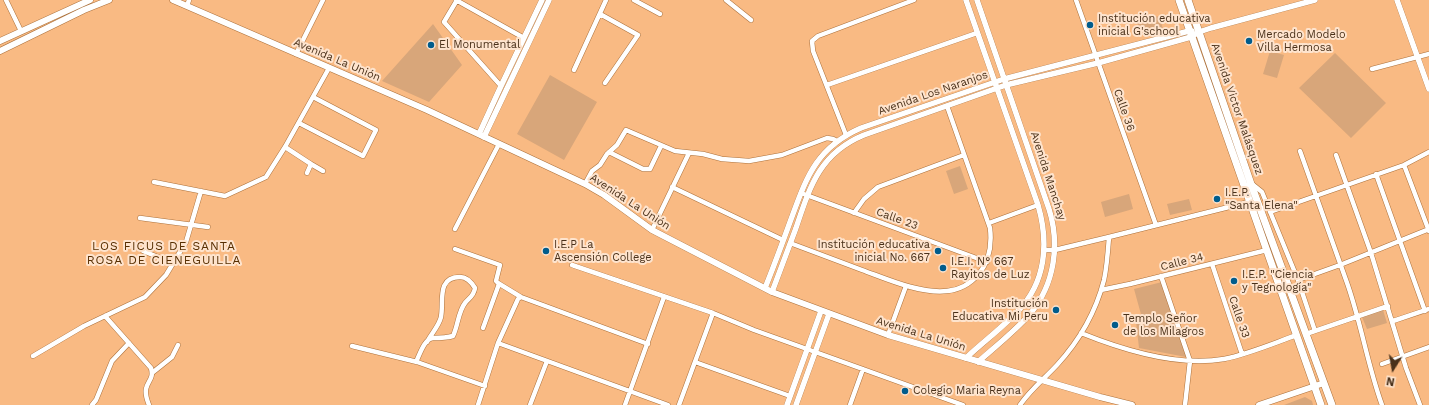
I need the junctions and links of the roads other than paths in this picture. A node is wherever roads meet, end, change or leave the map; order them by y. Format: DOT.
graph roads {
  1 [pos="6,0"];
  2 [pos="90,0"];
  3 [pos="109,0"];
  4 [pos="173,0"];
  5 [pos="323,0"];
  6 [pos="457,0"];
  7 [pos="542,0"];
  8 [pos="549,0"];
  9 [pos="606,0"];
  10 [pos="634,0"];
  11 [pos="726,0"];
  12 [pos="966,0"];
  13 [pos="977,0"];
  14 [pos="1076,0"];
  15 [pos="1179,0"];
  16 [pos="1188,0"];
  17 [pos="1315,0"];
  18 [pos="1397,0"];
  19 [pos="911,1"];
  20 [pos="1300,2"];
  21 [pos="188,3"];
  22 [pos="600,14"];
  23 [pos="660,14"];
  24 [pos="751,20"];
  25 [pos="21,31"];
  26 [pos="1199,32"];
  27 [pos="977,33"];
  28 [pos="1190,34"];
  29 [pos="524,38"];
  30 [pos="0,41"];
  31 [pos="0,51"];
  32 [pos="296,54"];
  33 [pos="1429,54"];
  34 [pos="1096,55"];
  35 [pos="1418,57"];
  36 [pos="1098,63"];
  37 [pos="329,68"];
  38 [pos="1372,69"];
  39 [pos="574,70"];
  40 [pos="1004,79"];
  41 [pos="994,82"];
  42 [pos="605,83"];
  43 [pos="828,85"];
  44 [pos="1006,85"];
  45 [pos="501,86"];
  46 [pos="996,88"];
  47 [pos="1429,89"];
  48 [pos="313,97"];
  49 [pos="947,106"];
  50 [pos="299,123"];
  51 [pos="846,135"];
  52 [pos="482,136"];
  53 [pos="837,142"];
  54 [pos="499,144"];
  55 [pos="661,146"];
  56 [pos="285,147"];
  57 [pos="1300,151"];
  58 [pos="610,152"];
  59 [pos="1429,152"];
  60 [pos="689,153"];
  61 [pos="964,155"];
  62 [pos="1336,155"];
  63 [pos="311,164"];
  64 [pos="1404,165"];
  65 [pos="323,171"];
  66 [pos="307,173"];
  67 [pos="1376,174"];
  68 [pos="154,182"];
  69 [pos="585,184"];
  70 [pos="1251,184"];
  71 [pos="1347,185"];
  72 [pos="672,187"];
  73 [pos="201,191"];
  74 [pos="801,193"];
  75 [pos="807,196"];
  76 [pos="1316,196"];
  77 [pos="1249,202"];
  78 [pos="1038,205"];
  79 [pos="1270,212"];
  80 [pos="854,213"];
  81 [pos="140,218"];
  82 [pos="989,223"];
  83 [pos="190,225"];
  84 [pos="1156,226"];
  85 [pos="208,227"];
  86 [pos="455,229"];
  87 [pos="652,230"];
  88 [pos="1429,230"];
  89 [pos="1110,237"];
  90 [pos="783,240"];
  91 [pos="1400,242"];
  92 [pos="790,243"];
  93 [pos="456,248"];
  94 [pos="1044,250"];
  95 [pos="1055,250"];
  96 [pos="1266,250"];
  97 [pos="143,251"];
  98 [pos="1371,253"];
  99 [pos="987,262"];
  100 [pos="173,263"];
  101 [pos="1212,264"];
  102 [pos="572,265"];
  103 [pos="1340,265"];
  104 [pos="1161,276"];
  105 [pos="1298,280"];
  106 [pos="499,284"];
  107 [pos="906,286"];
  108 [pos="765,288"];
  109 [pos="1101,290"];
  110 [pos="772,292"];
  111 [pos="521,297"];
  112 [pos="664,297"];
  113 [pos="1388,306"];
  114 [pos="1427,310"];
  115 [pos="821,311"];
  116 [pos="713,313"];
  117 [pos="829,314"];
  118 [pos="105,316"];
  119 [pos="1357,316"];
  120 [pos="1393,321"];
  121 [pos="483,328"];
  122 [pos="1315,331"];
  123 [pos="1081,333"];
  124 [pos="1306,334"];
  125 [pos="888,335"];
  126 [pos="1297,335"];
  127 [pos="427,342"];
  128 [pos="129,343"];
  129 [pos="498,343"];
  130 [pos="648,344"];
  131 [pos="178,345"];
  132 [pos="352,346"];
  133 [pos="1429,347"];
  134 [pos="808,349"];
  135 [pos="816,352"];
  136 [pos="1242,354"];
  137 [pos="33,356"];
  138 [pos="1403,356"];
  139 [pos="966,358"];
  140 [pos="547,361"];
  141 [pos="1190,361"];
  142 [pos="416,362"];
  143 [pos="695,362"];
  144 [pos="978,362"];
  145 [pos="1382,364"];
  146 [pos="863,369"];
  147 [pos="152,373"];
  148 [pos="1043,380"];
  149 [pos="1324,383"];
  150 [pos="485,386"];
  151 [pos="1315,386"];
  152 [pos="630,391"];
  153 [pos="790,396"];
  154 [pos="1272,403"];
  155 [pos="1121,404"];
  156 [pos="92,405"];
  157 [pos="149,405"];
  158 [pos="478,405"];
  159 [pos="530,405"];
  160 [pos="625,405"];
  161 [pos="668,405"];
  162 [pos="679,405"];
  163 [pos="787,405"];
  164 [pos="796,405"];
  165 [pos="850,405"];
  166 [pos="963,405"];
  167 [pos="1020,405"];
  168 [pos="1132,405"];
  169 [pos="1185,405"];
  170 [pos="1258,405"];
  171 [pos="1321,405"];
  172 [pos="1332,405"];
  173 [pos="1382,405"];
  174 [pos="1420,405"];
  1 -- 25 [label="street"];
  2 -- 25 [label="main road"];
  3 -- 31 [label="main road"];
  4 -- 21 [label="main road, Avenida La Unión"];
  5 -- 32 [label="street"];
  6 -- 29 [label="street"];
  6 -- 45 [label="street"];
  7 -- 29 [label="street"];
  8 -- 52 [label="street"];
  9 -- 22 [label="street"];
  10 -- 23 [label="street"];
  11 -- 24 [label="street"];
  12 -- 27 [label="street, Avenida Manchay"];
  13 -- 40 [label="street, Avenida Manchay"];
  14 -- 34 [label="street, Calle 36"];
  15 -- 28 [label="main road, Avenida Victor Malásquez"];
  16 -- 26 [label="main road, Avenida Victor Malásquez"];
  17 -- 20 [label="street, Avenida Los Naranjos"];
  18 -- 35 [label="street"];
  19 -- 43 [label="street"];
  20 -- 26 [label="street, Avenida Los Naranjos"];
  21 -- 32 [label="main road, Avenida La Unión"];
  22 -- 39 [label="street"];
  22 -- 42 [label="street"];
  25 -- 30 [label="main road"];
  26 -- 28 [label="street, Avenida Los Naranjos"];
  26 -- 70 [label="main road, Avenida Victor Malásquez"];
  27 -- 41 [label="street, Avenida Manchay"];
  27 -- 43 [label="street"];
  28 -- 34 [label="street, Avenida Los Naranjos"];
  28 -- 36 [label="street, Avenida Los Naranjos"];
  28 -- 77 [label="main road, Avenida Victor Malásquez"];
  29 -- 45 [label="street"];
  32 -- 37 [label="main road, Avenida La Unión"];
  33 -- 35 [label="street"];
  34 -- 36 [label="street, Calle 36"];
  34 -- 40 [label="street, Avenida Los Naranjos"];
  35 -- 38 [label="street"];
  35 -- 47 [label="street"];
  36 -- 44 [label="street, Avenida Los Naranjos"];
  36 -- 84 [label="street, Calle 36"];
  37 -- 48 [label="street"];
  37 -- 52 [label="main road, Avenida La Unión"];
  40 -- 41 [label="street, Avenida Los Naranjos"];
  40 -- 44 [label="street, Avenida Manchay"];
  41 -- 46 [label="street, Avenida Manchay"];
  41 -- 51 [label="street, Avenida Los Naranjos"];
  43 -- 51 [label="street"];
  44 -- 46 [label="street, Avenida Los Naranjos"];
  44 -- 95 [label="street, Avenida Manchay"];
  45 -- 52 [label="street"];
  46 -- 49 [label="street, Avenida Los Naranjos"];
  46 -- 78 [label="street, Avenida Manchay"];
  48 -- 50 [label="street"];
  48 -- 50 [label="street"];
  49 -- 61 [label="street"];
  49 -- 75 [label="street, Avenida Los Naranjos"];
  50 -- 56 [label="street"];
  51 -- 53 [label="street, Avenida Los Naranjos"];
  52 -- 54 [label="main road, Avenida La Unión"];
  53 -- 60 [label="street"];
  53 -- 74 [label="street, Avenida Los Naranjos"];
  54 -- 69 [label="main road, Avenida La Unión"];
  54 -- 86 [label="street"];
  55 -- 58 [label="street"];
  55 -- 58 [label="street"];
  55 -- 60 [label="street"];
  56 -- 63 [label="street"];
  56 -- 73 [label="street"];
  57 -- 76 [label="street"];
  58 -- 69 [label="street"];
  59 -- 64 [label="street"];
  60 -- 72 [label="street"];
  61 -- 80 [label="street"];
  61 -- 82 [label="street"];
  62 -- 71 [label="street"];
  63 -- 65 [label="street"];
  63 -- 66 [label="street"];
  64 -- 67 [label="street"];
  64 -- 88 [label="street"];
  67 -- 71 [label="street"];
  67 -- 91 [label="street"];
  68 -- 73 [label="street"];
  69 -- 87 [label="main road, Avenida La Unión"];
  70 -- 79 [label="street"];
  70 -- 124 [label="main road, Avenida Victor Malásquez"];
  71 -- 76 [label="street"];
  71 -- 98 [label="street"];
  72 -- 87 [label="street"];
  72 -- 90 [label="street"];
  73 -- 83 [label="street"];
  74 -- 75 [label="street, Calle 23"];
  74 -- 90 [label="street, Avenida Los Naranjos"];
  75 -- 80 [label="street, Calle 23"];
  75 -- 92 [label="street, Avenida Los Naranjos"];
  76 -- 79 [label="street"];
  76 -- 103 [label="street"];
  77 -- 84 [label="street"];
  77 -- 96 [label="main road, Avenida Victor Malásquez"];
  78 -- 82 [label="street"];
  78 -- 94 [label="street, Avenida Manchay"];
  79 -- 105 [label="street"];
  80 -- 99 [label="street, Calle 23"];
  81 -- 83 [label="street"];
  82 -- 99 [label="street"];
  83 -- 85 [label="street"];
  83 -- 100 [label="street"];
  84 -- 89 [label="street"];
  87 -- 108 [label="main road, Avenida La Unión"];
  88 -- 91 [label="street"];
  89 -- 95 [label="street"];
  89 -- 109 [label="street"];
  90 -- 108 [label="street, Avenida Los Naranjos"];
  91 -- 98 [label="street"];
  91 -- 114 [label="street"];
  92 -- 107 [label="street"];
  92 -- 110 [label="street, Avenida Los Naranjos"];
  93 -- 106 [label="street"];
  94 -- 95 [label="street"];
  94 -- 139 [label="street, Avenida Manchay"];
  95 -- 144 [label="street, Avenida Manchay"];
  96 -- 101 [label="street, Calle 34"];
  96 -- 126 [label="main road, Avenida Victor Malásquez"];
  97 -- 100 [label="street"];
  98 -- 103 [label="street"];
  98 -- 113 [label="street"];
  99 -- 107 [label="street"];
  100 -- 118 [label="street"];
  101 -- 104 [label="street, Calle 34"];
  101 -- 136 [label="street, Calle 33"];
  102 -- 112 [label="street"];
  103 -- 105 [label="street"];
  103 -- 119 [label="street"];
  104 -- 109 [label="street, Calle 34"];
  104 -- 141 [label="street"];
  105 -- 122 [label="street"];
  106 -- 111 [label="street"];
  106 -- 121 [label="street"];
  107 -- 125 [label="street"];
  108 -- 110 [label="main road, Avenida La Unión"];
  109 -- 123 [label="street"];
  110 -- 115 [label="main road, Avenida La Unión"];
  111 -- 129 [label="street"];
  111 -- 130 [label="street"];
  112 -- 116 [label="street"];
  112 -- 130 [label="street"];
  113 -- 119 [label="street"];
  113 -- 120 [label="street"];
  114 -- 120 [label="street"];
  115 -- 117 [label="main road, Avenida La Unión"];
  115 -- 134 [label="street"];
  116 -- 134 [label="street"];
  116 -- 143 [label="street"];
  117 -- 125 [label="main road, Avenida La Unión"];
  117 -- 135 [label="street"];
  118 -- 128 [label="street"];
  118 -- 137 [label="street"];
  119 -- 122 [label="street"];
  119 -- 173 [label="street"];
  120 -- 138 [label="street"];
  122 -- 124 [label="street"];
  123 -- 141 [label="street"];
  123 -- 148 [label="street"];
  124 -- 149 [label="main road, Avenida Victor Malásquez"];
  125 -- 139 [label="main road, Avenida La Unión"];
  126 -- 136 [label="street"];
  126 -- 151 [label="main road, Avenida Victor Malásquez"];
  127 -- 127 [label="street"];
  127 -- 142 [label="street"];
  128 -- 147 [label="street"];
  128 -- 156 [label="street"];
  129 -- 140 [label="street"];
  129 -- 150 [label="street"];
  130 -- 152 [label="street"];
  131 -- 147 [label="street"];
  132 -- 142 [label="street"];
  133 -- 138 [label="street"];
  134 -- 135 [label="street"];
  134 -- 153 [label="street"];
  135 -- 146 [label="street"];
  135 -- 164 [label="street"];
  136 -- 141 [label="street"];
  138 -- 145 [label="street"];
  138 -- 174 [label="street"];
  139 -- 144 [label="main road, Avenida La Unión"];
  140 -- 152 [label="street"];
  140 -- 159 [label="street"];
  141 -- 169 [label="street"];
  142 -- 150 [label="street"];
  143 -- 153 [label="street"];
  143 -- 162 [label="street"];
  144 -- 148 [label="main road, Avenida La Unión"];
  146 -- 165 [label="street"];
  146 -- 166 [label="street"];
  147 -- 157 [label="street"];
  148 -- 155 [label="main road, Avenida La Unión"];
  148 -- 167 [label="street"];
  149 -- 151 [label="main road"];
  149 -- 172 [label="main road, Avenida Victor Malásquez"];
  150 -- 158 [label="street"];
  151 -- 154 [label="main road"];
  151 -- 171 [label="main road, Avenida Victor Malásquez"];
  152 -- 160 [label="street"];
  152 -- 161 [label="street"];
  153 -- 163 [label="street"];
  154 -- 170 [label="main road"];
  155 -- 168 [label="main road, Avenida La Unión"];
}
